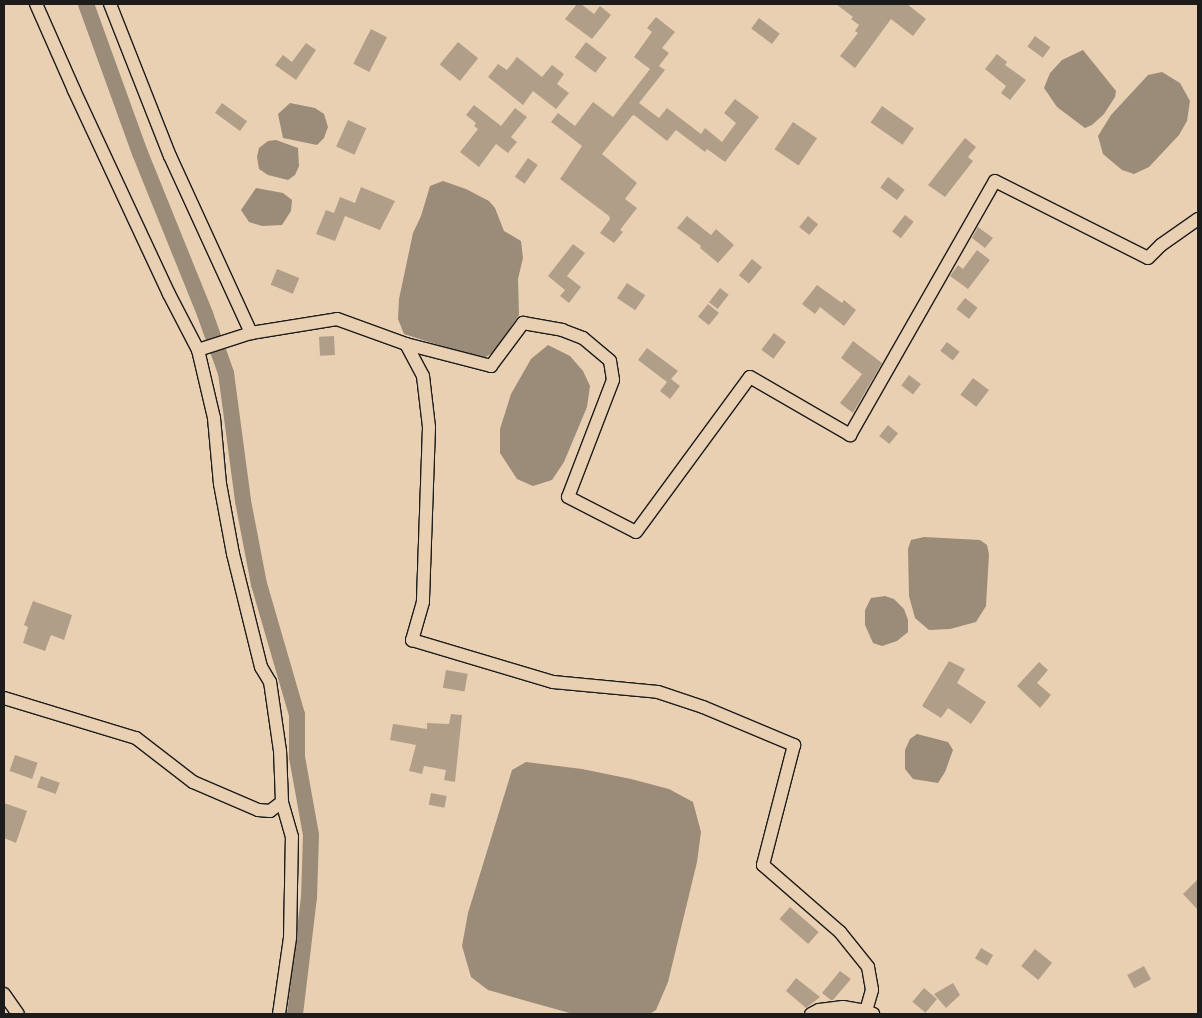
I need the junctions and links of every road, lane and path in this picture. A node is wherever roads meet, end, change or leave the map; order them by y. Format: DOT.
graph roads {
  1 [pos="36,4"];
  2 [pos="110,4"];
  3 [pos="1198,219"];
  4 [pos="251,333"];
  5 [pos="406,344"];
  6 [pos="198,350"];
  7 [pos="4,698"];
  8 [pos="282,802"];
  9 [pos="4,994"];
  10 [pos="870,1012"];
  11 [pos="18,1014"];
  12 [pos="279,1014"];
  13 [pos="811,1014"];
  1 -- 6 [label="street"];
  2 -- 4 [label="street"];
  3 -- 5 [label="street"];
  4 -- 5 [label="street"];
  4 -- 6 [label="street"];
  5 -- 10 [label="street"];
  6 -- 8 [label="street"];
  7 -- 8 [label="street"];
  8 -- 12 [label="street"];
  9 -- 11 [label="street"];
  10 -- 13 [label="street"];
}
